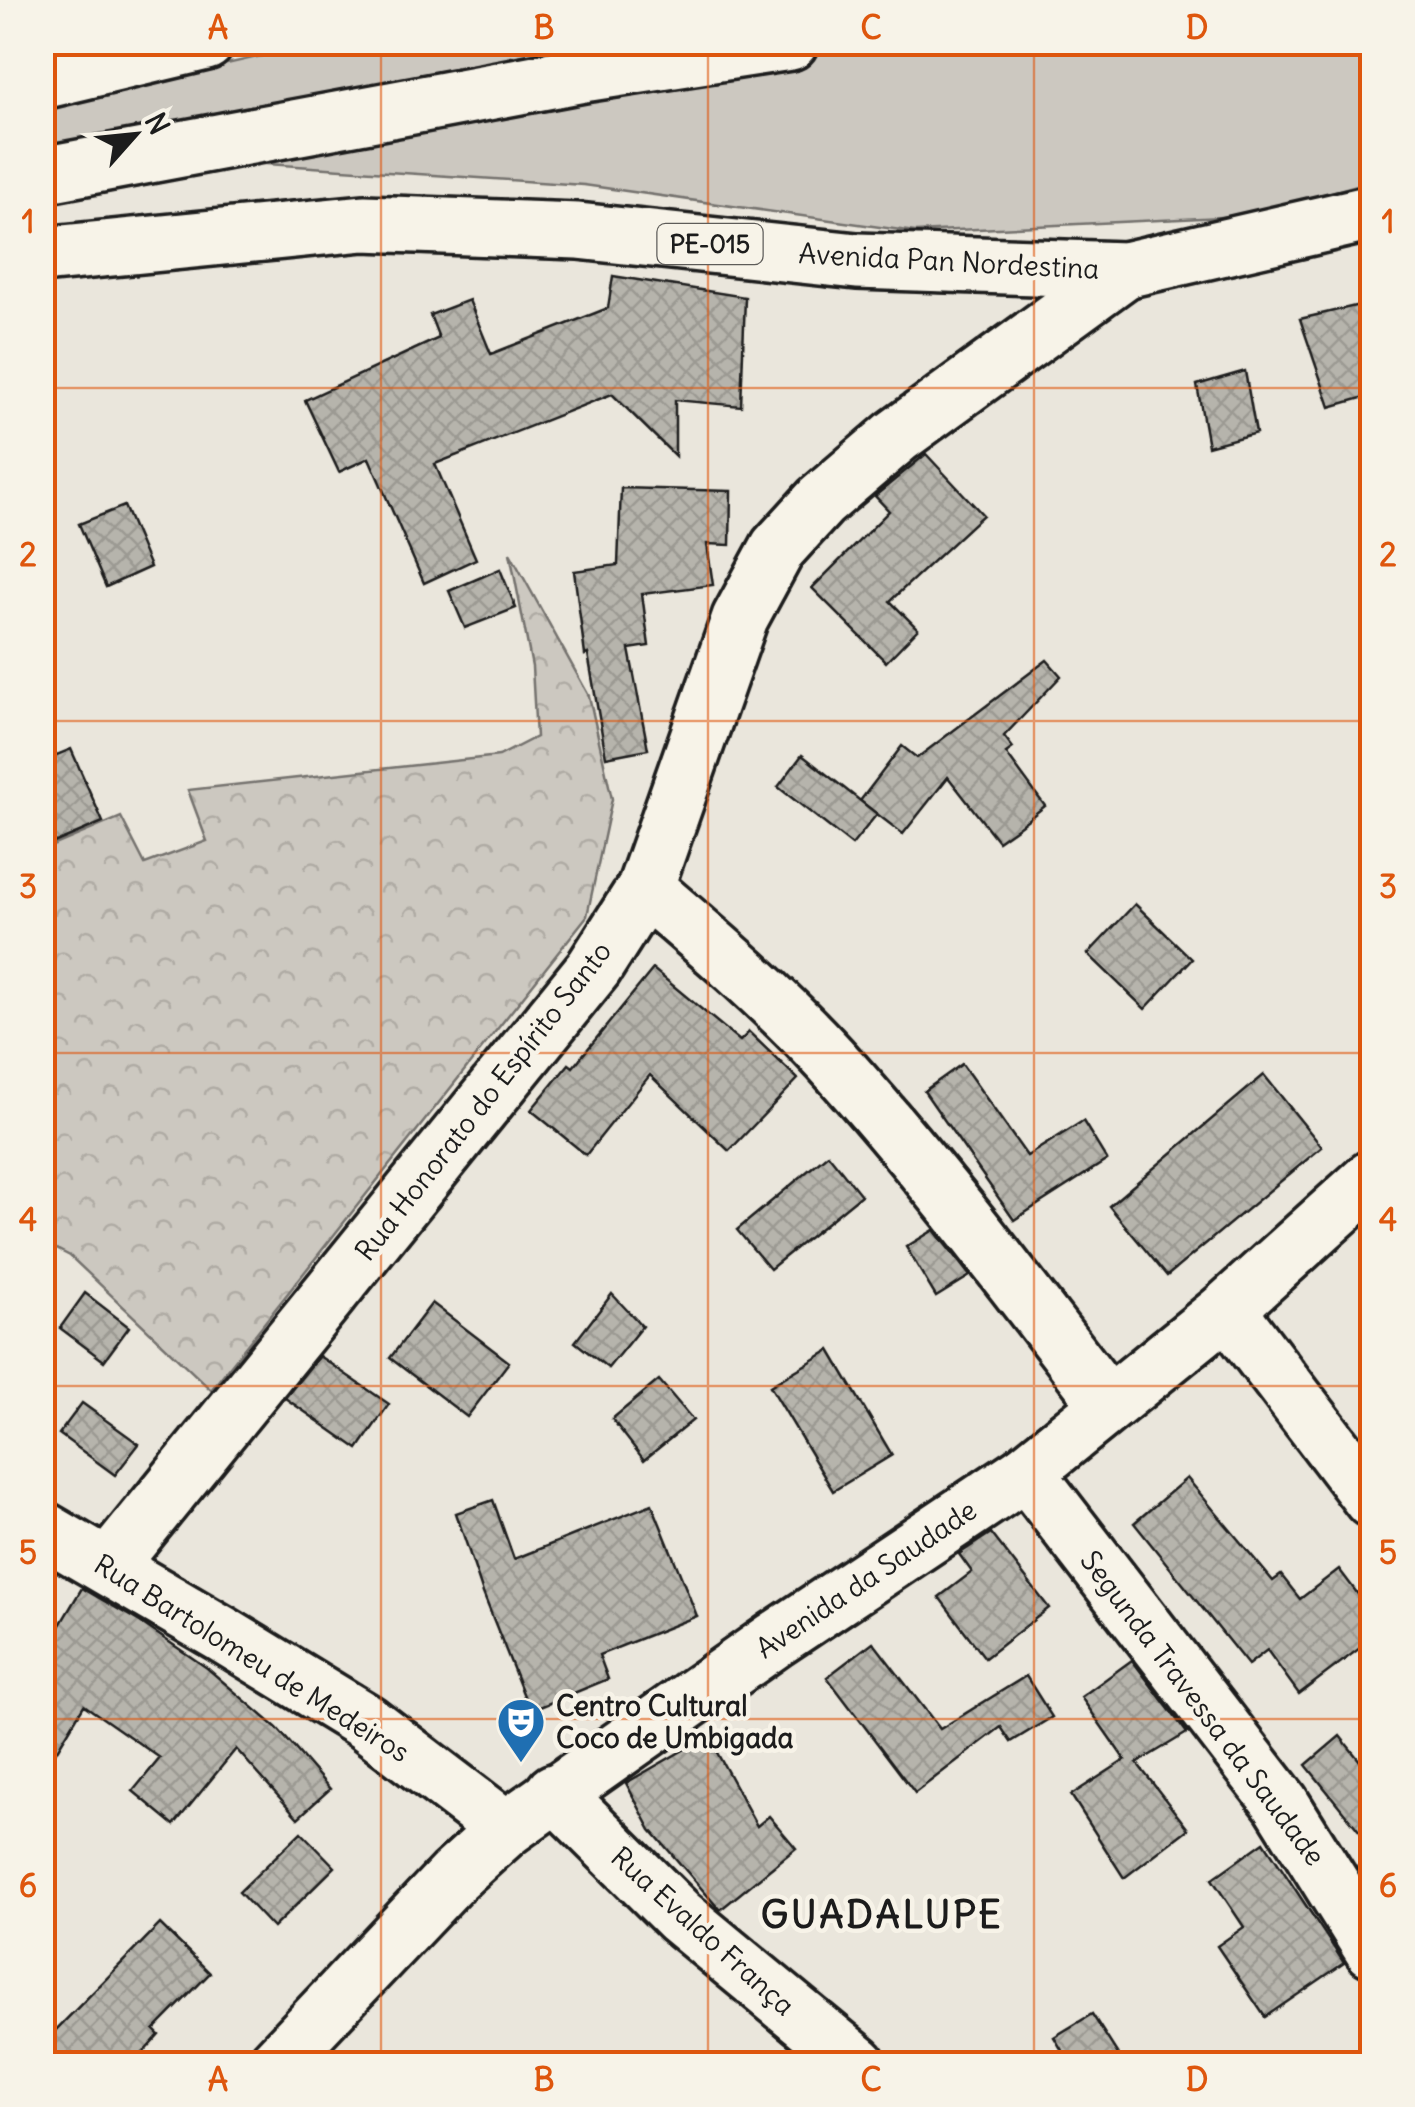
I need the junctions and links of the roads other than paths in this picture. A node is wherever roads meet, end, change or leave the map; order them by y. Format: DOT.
graph roads {
  1 [pos="206,42"];
  2 [pos="790,42"];
  3 [pos="42,81"];
  4 [pos="42,175"];
  5 [pos="1372,212"];
  6 [pos="42,255"];
  7 [pos="1124,270"];
  8 [pos="644,888"];
  9 [pos="1372,1178"];
  10 [pos="1226,1309"];
  11 [pos="1108,1404"];
  12 [pos="1026,1472"];
  13 [pos="1372,1500"];
  14 [pos="42,1530"];
  15 [pos="108,1567"];
  16 [pos="554,1792"];
  17 [pos="506,1829"];
  18 [pos="1372,1949"];
  19 [pos="276,2064"];
  20 [pos="858,2064"];
  1 -- 3 [label="main road"];
  2 -- 4 [label="main road"];
  5 -- 7 [label="main road, Avenida Pan Nordestina / PE-015"];
  6 -- 7 [label="main road, Avenida Pan Nordestina / PE-015"];
  7 -- 8 [label="main road, Rua Honorato do Espírito Santo"];
  8 -- 11 [label="main road"];
  8 -- 15 [label="main road, Rua Honorato do Espírito Santo"];
  9 -- 10 [label="main road, Avenida da Saudade"];
  10 -- 11 [label="main road, Avenida da Saudade"];
  10 -- 13 [label="main road"];
  11 -- 12 [label="main road, Avenida da Saudade"];
  12 -- 16 [label="main road, Avenida da Saudade"];
  12 -- 18 [label="main road, Segunda Travessa da Saudade"];
  14 -- 15 [label="main road, Rua Bartolomeu de Medeiros"];
  15 -- 17 [label="main road, Rua Bartolomeu de Medeiros"];
  16 -- 17 [label="main road, Avenida da Saudade"];
  16 -- 20 [label="main road, Rua Evaldo França"];
  17 -- 19 [label="main road, Avenida da Saudade"];
}
